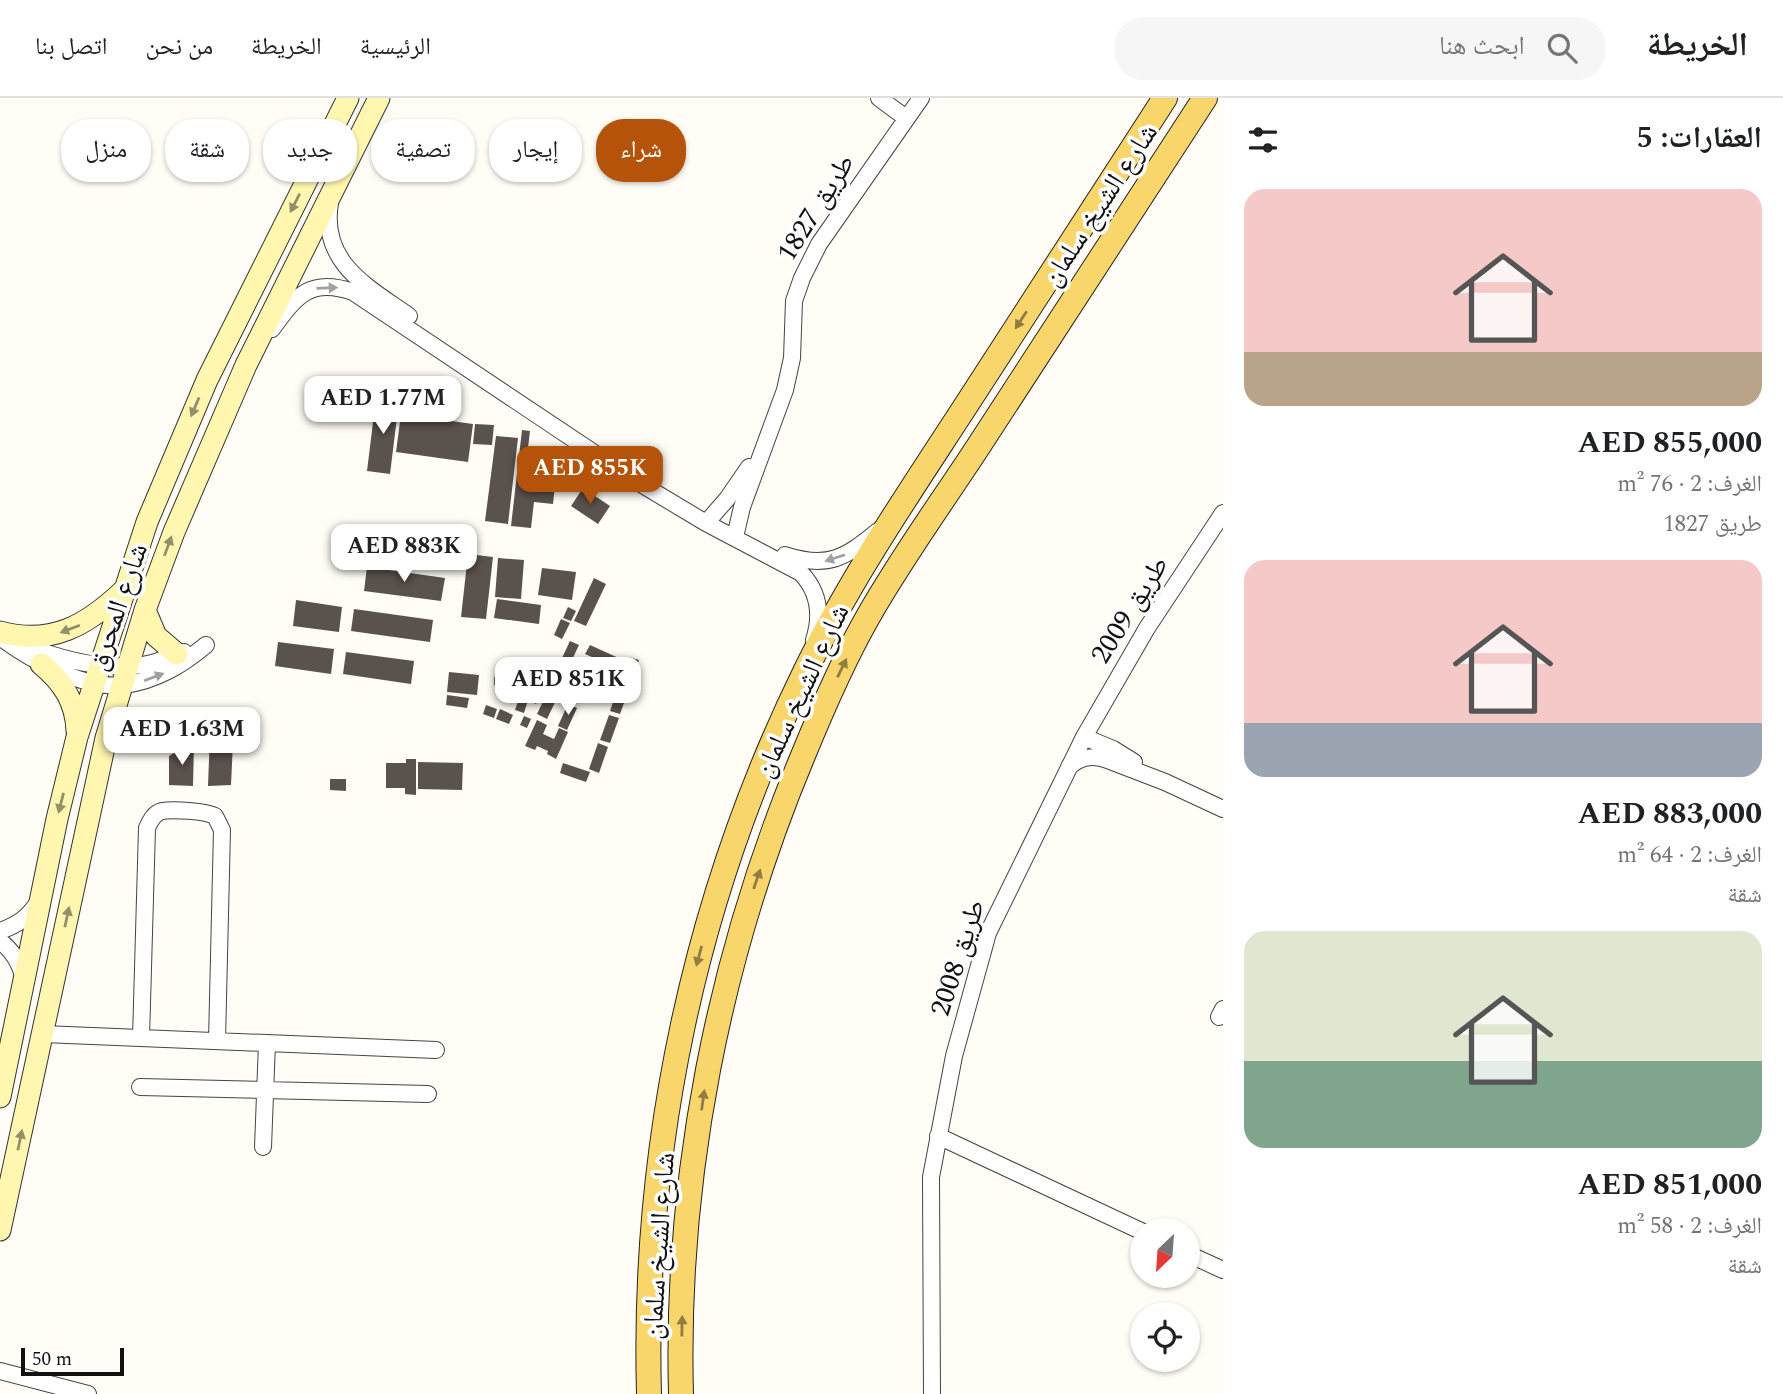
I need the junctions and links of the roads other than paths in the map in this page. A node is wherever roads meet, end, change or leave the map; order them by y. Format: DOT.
graph roads {
  1 [pos="348,98"];
  2 [pos="380,98"];
  3 [pos="879,98"];
  4 [pos="921,98"];
  5 [pos="1165,98"];
  6 [pos="1205,98"];
  7 [pos="905,118"];
  8 [pos="331,198"];
  9 [pos="246,365"];
  10 [pos="768,439"];
  11 [pos="1223,513"];
  12 [pos="708,520"];
  13 [pos="891,521"];
  14 [pos="735,534"];
  15 [pos="125,590"];
  16 [pos="145,610"];
  17 [pos="0,634"];
  18 [pos="177,654"];
  19 [pos="41,664"];
  20 [pos="804,673"];
  21 [pos="97,674"];
  22 [pos="124,676"];
  23 [pos="77,737"];
  24 [pos="1084,737"];
  25 [pos="1069,767"];
  26 [pos="1165,782"];
  27 [pos="1223,809"];
  28 [pos="41,897"];
  29 [pos="0,931"];
  30 [pos="0,941"];
  31 [pos="24,978"];
  32 [pos="20,1002"];
  33 [pos="43,1034"];
  34 [pos="141,1038"];
  35 [pos="217,1041"];
  36 [pos="267,1043"];
  37 [pos="436,1050"];
  38 [pos="140,1087"];
  39 [pos="265,1090"];
  40 [pos="428,1094"];
  41 [pos="0,1097"];
  42 [pos="938,1136"];
  43 [pos="263,1147"];
  44 [pos="1,1217"];
  45 [pos="1130,1226"];
  46 [pos="1200,1259"];
  47 [pos="1223,1270"];
  48 [pos="0,1371"];
  49 [pos="647,1388"];
  50 [pos="88,1394"];
  51 [pos="681,1394"];
  52 [pos="932,1394"];
  1 -- 15 [label="main road, شارع المحرق, one-way"];
  2 -- 8 [label="main road, شارع المحرق"];
  3 -- 7 [label="street"];
  4 -- 7 [label="street, طريق 1827"];
  5 -- 13 [label="main road, شارع الشيخ سلمان, one-way"];
  51 -- 6 [label="main road, شارع الشيخ سلمان, one-way"];
  7 -- 10 [label="street, طريق 1827"];
  8 -- 9 [label="main road, شارع المحرق"];
  8 -- 12 [label="street"];
  9 -- 12 [label="street, one-way"];
  16 -- 9 [label="main road, شارع المحرق, one-way"];
  10 -- 12 [label="street, طريق 1827"];
  10 -- 14 [label="street, طريق 1827"];
  11 -- 24 [label="street, طريق 2009"];
  12 -- 14 [label="street"];
  13 -- 14 [label="street, one-way"];
  13 -- 20 [label="main road, شارع الشيخ سلمان"];
  14 -- 20 [label="street"];
  15 -- 17 [label="main road, one-way"];
  15 -- 21 [label="main road, شارع المحرق"];
  16 -- 18 [label="main road"];
  16 -- 22 [label="main road, شارع المحرق"];
  17 -- 19 [label="street"];
  17 -- 21 [label="street"];
  18 -- 22 [label="street"];
  22 -- 18 [label="street, one-way"];
  19 -- 21 [label="street"];
  19 -- 23 [label="main road"];
  20 -- 49 [label="main road, شارع الشيخ سلمان, one-way"];
  21 -- 22 [label="street"];
  21 -- 23 [label="main road, شارع المحرق"];
  33 -- 22 [label="main road, شارع المحرق, one-way"];
  23 -- 28 [label="main road, شارع المحرق, one-way"];
  24 -- 25 [label="street, طريق 2009"];
  24 -- 26 [label="street"];
  25 -- 26 [label="street"];
  25 -- 42 [label="street, طريق 2008"];
  26 -- 27 [label="street"];
  28 -- 29 [label="street"];
  28 -- 31 [label="main road, شارع المحرق"];
  30 -- 31 [label="street"];
  31 -- 32 [label="main road, شارع المحرق"];
  32 -- 33 [label="main road"];
  32 -- 41 [label="main road, شارع المحرق"];
  33 -- 34 [label="street"];
  44 -- 33 [label="main road, شارع المحرق, one-way"];
  34 -- 35 [label="street"];
  34 -- 35 [label="street"];
  35 -- 36 [label="street"];
  36 -- 37 [label="street"];
  36 -- 39 [label="street"];
  38 -- 39 [label="street"];
  39 -- 40 [label="street"];
  39 -- 43 [label="street"];
  42 -- 45 [label="street"];
  42 -- 52 [label="street, طريق 2008"];
  46 -- 47 [label="street"];
  48 -- 50 [label="street"];
}
